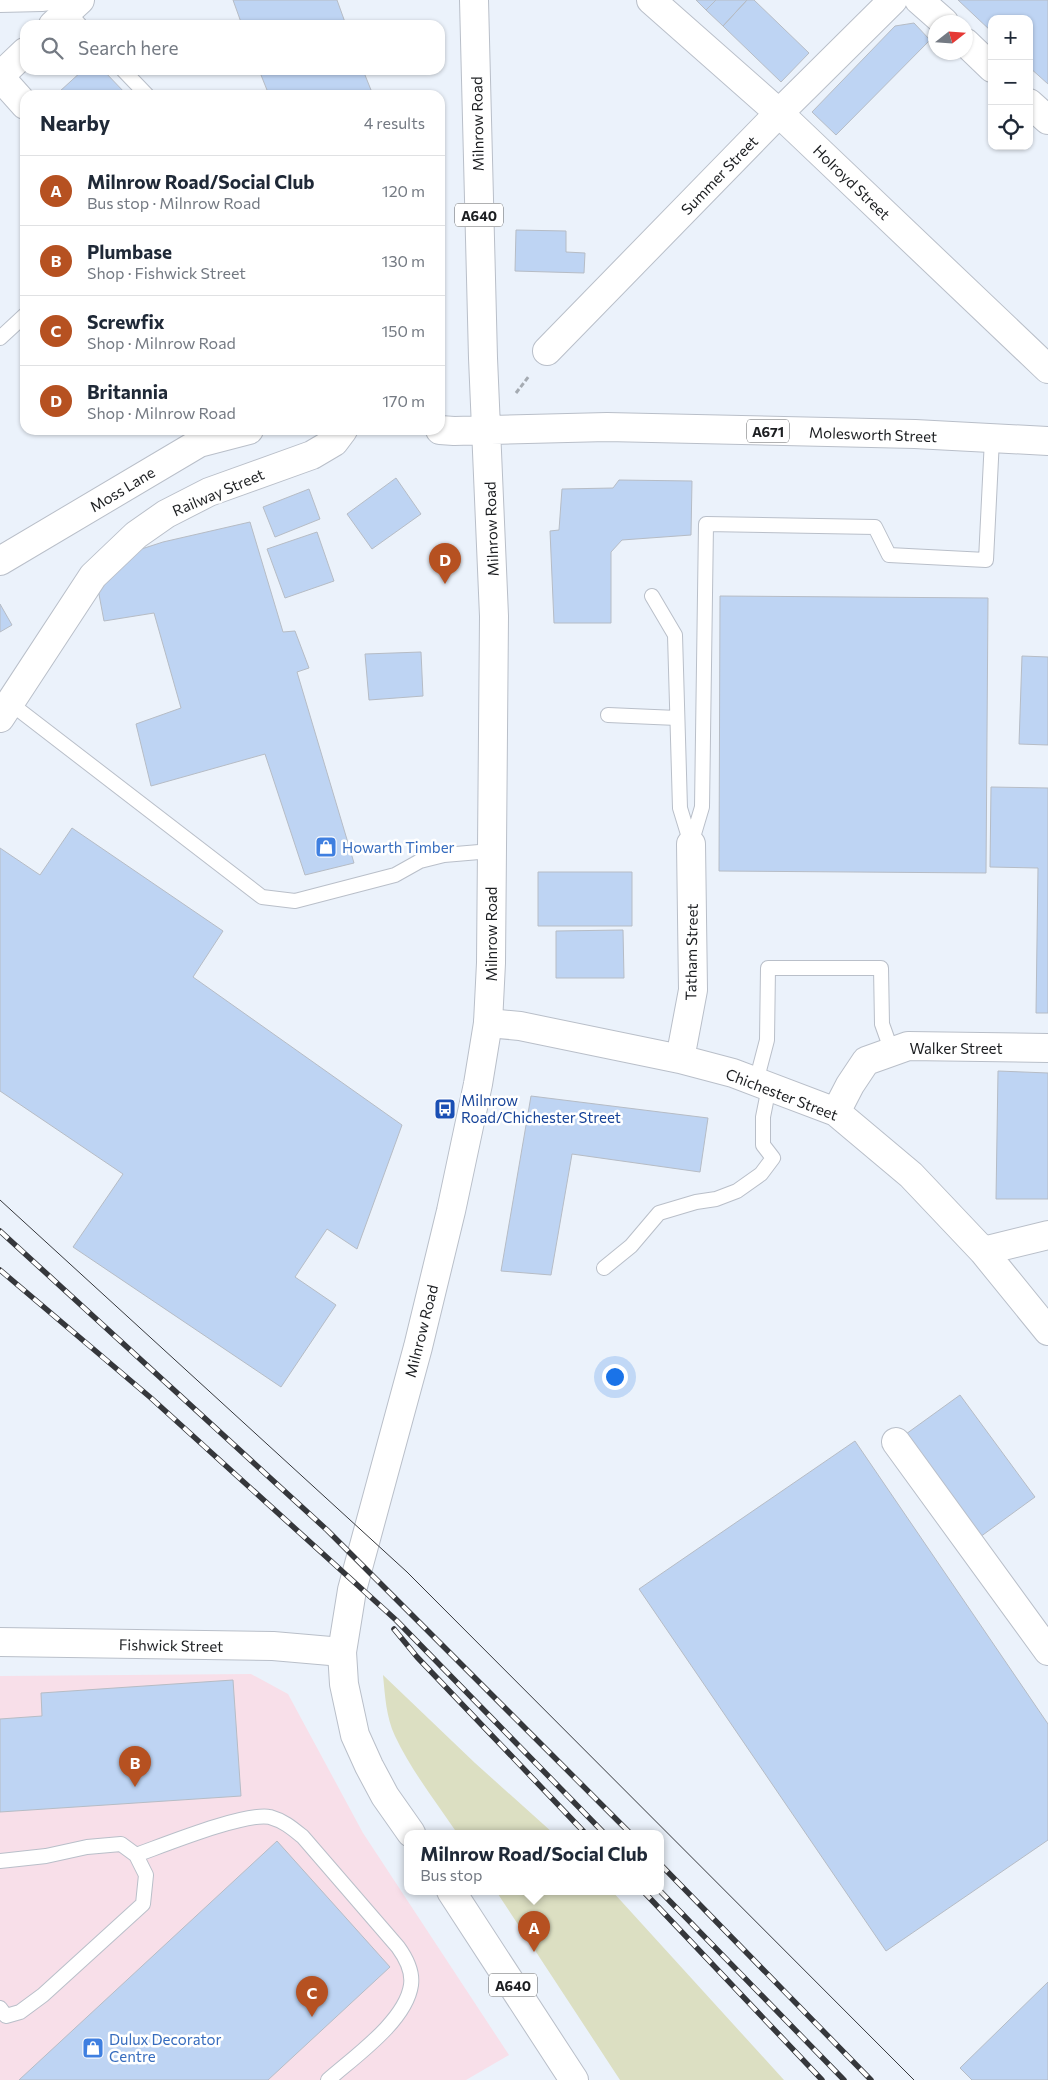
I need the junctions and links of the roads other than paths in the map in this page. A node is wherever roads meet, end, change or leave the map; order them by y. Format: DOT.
graph roads {
  1 [pos="474,0"];
  2 [pos="651,0"];
  3 [pos="893,0"];
  4 [pos="919,0"];
  5 [pos="0,5"];
  6 [pos="71,12"];
  7 [pos="936,15"];
  8 [pos="973,50"];
  9 [pos="20,57"];
  10 [pos="988,64"];
  11 [pos="128,75"];
  12 [pos="0,76"];
  13 [pos="142,90"];
  14 [pos="20,99"];
  15 [pos="1031,105"];
  16 [pos="779,113"];
  17 [pos="1048,120"];
  18 [pos="20,320"];
  19 [pos="0,338"];
  20 [pos="547,351"];
  21 [pos="1048,369"];
  22 [pos="445,430"];
  23 [pos="488,430"];
  24 [pos="230,435"];
  25 [pos="340,435"];
  26 [pos="992,439"];
  27 [pos="1048,441"];
  28 [pos="0,561"];
  29 [pos="652,596"];
  30 [pos="5,710"];
  31 [pos="608,715"];
  32 [pos="677,718"];
  33 [pos="691,844"];
  34 [pos="491,851"];
  35 [pos="488,1022"];
  36 [pos="1048,1048"];
  37 [pos="892,1052"];
  38 [pos="680,1059"];
  39 [pos="763,1084"];
  40 [pos="836,1112"];
  41 [pos="1048,1235"];
  42 [pos="983,1251"];
  43 [pos="604,1268"];
  44 [pos="1048,1332"];
  45 [pos="896,1442"];
  46 [pos="0,1642"];
  47 [pos="1048,1651"];
  48 [pos="342,1652"];
  49 [pos="409,1830"];
  50 [pos="136,1855"];
  51 [pos="0,1860"];
  52 [pos="454,1895"];
  53 [pos="0,2008"];
  54 [pos="328,2080"];
  55 [pos="574,2080"];
  1 -- 23 [label="street, Milnrow Road / A640"];
  2 -- 16 [label="street, Holroyd Street"];
  3 -- 16 [label="street, Summer Street"];
  4 -- 7 [label="street"];
  5 -- 6 [label="lane"];
  8 -- 10 [label="street"];
  9 -- 12 [label="street"];
  11 -- 13 [label="lane"];
  12 -- 14 [label="street"];
  15 -- 17 [label="street"];
  16 -- 20 [label="street, Summer Street"];
  16 -- 21 [label="street, Holroyd Street"];
  18 -- 19 [label="lane"];
  22 -- 23 [label="street, A671"];
  23 -- 26 [label="street, Molesworth Street / A671"];
  23 -- 34 [label="street, Milnrow Road / A640"];
  24 -- 28 [label="street, Moss Lane"];
  25 -- 30 [label="street, Railway Street"];
  26 -- 27 [label="street, Molesworth Street / A671"];
  26 -- 33 [label="lane"];
  29 -- 32 [label="lane"];
  30 -- 34 [label="lane"];
  31 -- 32 [label="lane"];
  32 -- 33 [label="lane"];
  33 -- 38 [label="street, Tatham Street"];
  34 -- 35 [label="street, Milnrow Road / A640"];
  35 -- 38 [label="street, Chichester Street"];
  35 -- 48 [label="street, Milnrow Road / A640"];
  36 -- 37 [label="street, Walker Street"];
  37 -- 39 [label="lane"];
  37 -- 40 [label="street, Walker Street"];
  38 -- 39 [label="street, Chichester Street"];
  39 -- 40 [label="street, Chichester Street"];
  39 -- 43 [label="lane"];
  40 -- 42 [label="street, Chichester Street"];
  41 -- 42 [label="street"];
  42 -- 44 [label="street, Chichester Street"];
  45 -- 47 [label="street"];
  46 -- 48 [label="street, Fishwick Street"];
  48 -- 49 [label="street, Milnrow Road / A640"];
  50 -- 51 [label="lane"];
  50 -- 53 [label="lane"];
  50 -- 54 [label="lane"];
  52 -- 55 [label="street, A640"];
}
